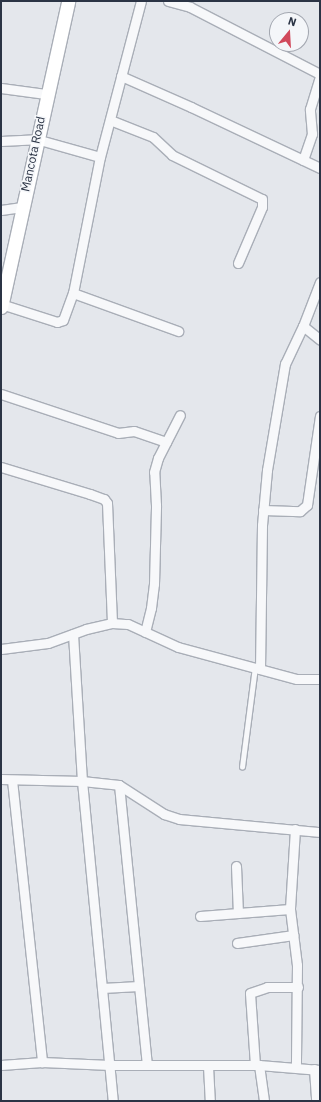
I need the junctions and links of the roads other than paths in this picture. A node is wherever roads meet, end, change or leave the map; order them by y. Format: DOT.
graph roads {
  1 [pos="68,1"];
  2 [pos="141,1"];
  3 [pos="168,1"];
  4 [pos="320,75"];
  5 [pos="121,76"];
  6 [pos="1,88"];
  7 [pos="46,94"];
  8 [pos="110,120"];
  9 [pos="36,139"];
  10 [pos="1,141"];
  11 [pos="100,157"];
  12 [pos="303,160"];
  13 [pos="320,168"];
  14 [pos="22,208"];
  15 [pos="1,210"];
  16 [pos="238,262"];
  17 [pos="320,282"];
  18 [pos="73,293"];
  19 [pos="1,305"];
  20 [pos="303,326"];
  21 [pos="178,331"];
  22 [pos="320,340"];
  23 [pos="1,394"];
  24 [pos="180,415"];
  25 [pos="320,416"];
  26 [pos="166,442"];
  27 [pos="1,468"];
  28 [pos="263,510"];
  29 [pos="112,624"];
  30 [pos="145,632"];
  31 [pos="73,634"];
  32 [pos="1,649"];
  33 [pos="257,668"];
  34 [pos="320,679"];
  35 [pos="242,767"];
  36 [pos="1,779"];
  37 [pos="12,780"];
  38 [pos="82,781"];
  39 [pos="119,785"];
  40 [pos="294,829"];
  41 [pos="320,832"];
  42 [pos="236,866"];
  43 [pos="290,909"];
  44 [pos="238,913"];
  45 [pos="200,916"];
  46 [pos="293,935"];
  47 [pos="237,943"];
  48 [pos="139,986"];
  49 [pos="298,987"];
  50 [pos="102,988"];
  51 [pos="42,1062"];
  52 [pos="1,1065"];
  53 [pos="110,1065"];
  54 [pos="147,1065"];
  55 [pos="257,1065"];
  56 [pos="208,1066"];
  57 [pos="296,1067"];
  58 [pos="317,1070"];
  59 [pos="113,1101"];
  60 [pos="210,1101"];
  61 [pos="264,1101"];
  62 [pos="316,1101"];
  1 -- 7 [label="main road, Mancota Road"];
  2 -- 5 [label="street"];
  3 -- 4 [label="street"];
  4 -- 12 [label="street"];
  5 -- 8 [label="street"];
  5 -- 12 [label="street"];
  6 -- 7 [label="street"];
  7 -- 9 [label="main road, Mancota Road"];
  8 -- 11 [label="street"];
  8 -- 16 [label="street"];
  9 -- 10 [label="street"];
  9 -- 11 [label="street"];
  9 -- 14 [label="main road, Mancota Road"];
  11 -- 18 [label="street"];
  12 -- 13 [label="street"];
  14 -- 15 [label="street"];
  14 -- 19 [label="main road, Mancota Road"];
  17 -- 20 [label="street"];
  18 -- 19 [label="street"];
  18 -- 21 [label="street"];
  20 -- 22 [label="street"];
  20 -- 28 [label="street"];
  23 -- 26 [label="street"];
  24 -- 26 [label="street"];
  25 -- 28 [label="street"];
  26 -- 30 [label="street"];
  27 -- 29 [label="street"];
  28 -- 33 [label="street"];
  29 -- 30 [label="street"];
  29 -- 31 [label="street"];
  30 -- 33 [label="street"];
  31 -- 32 [label="street"];
  31 -- 38 [label="street"];
  33 -- 34 [label="street"];
  33 -- 35 [label="lane"];
  36 -- 37 [label="street"];
  37 -- 38 [label="street"];
  37 -- 51 [label="street"];
  38 -- 39 [label="street"];
  38 -- 50 [label="street"];
  39 -- 40 [label="street"];
  39 -- 48 [label="street"];
  40 -- 41 [label="street"];
  40 -- 43 [label="street"];
  42 -- 44 [label="street"];
  43 -- 44 [label="street"];
  43 -- 46 [label="street"];
  44 -- 45 [label="street"];
  46 -- 47 [label="street"];
  46 -- 49 [label="street"];
  48 -- 50 [label="street"];
  48 -- 54 [label="street"];
  49 -- 55 [label="street"];
  49 -- 57 [label="street"];
  50 -- 53 [label="street"];
  51 -- 52 [label="street"];
  51 -- 53 [label="street"];
  53 -- 54 [label="street"];
  53 -- 59 [label="street"];
  54 -- 56 [label="street"];
  55 -- 56 [label="street"];
  55 -- 57 [label="street"];
  55 -- 61 [label="street"];
  56 -- 60 [label="street"];
  57 -- 58 [label="street"];
  58 -- 62 [label="street"];
}
